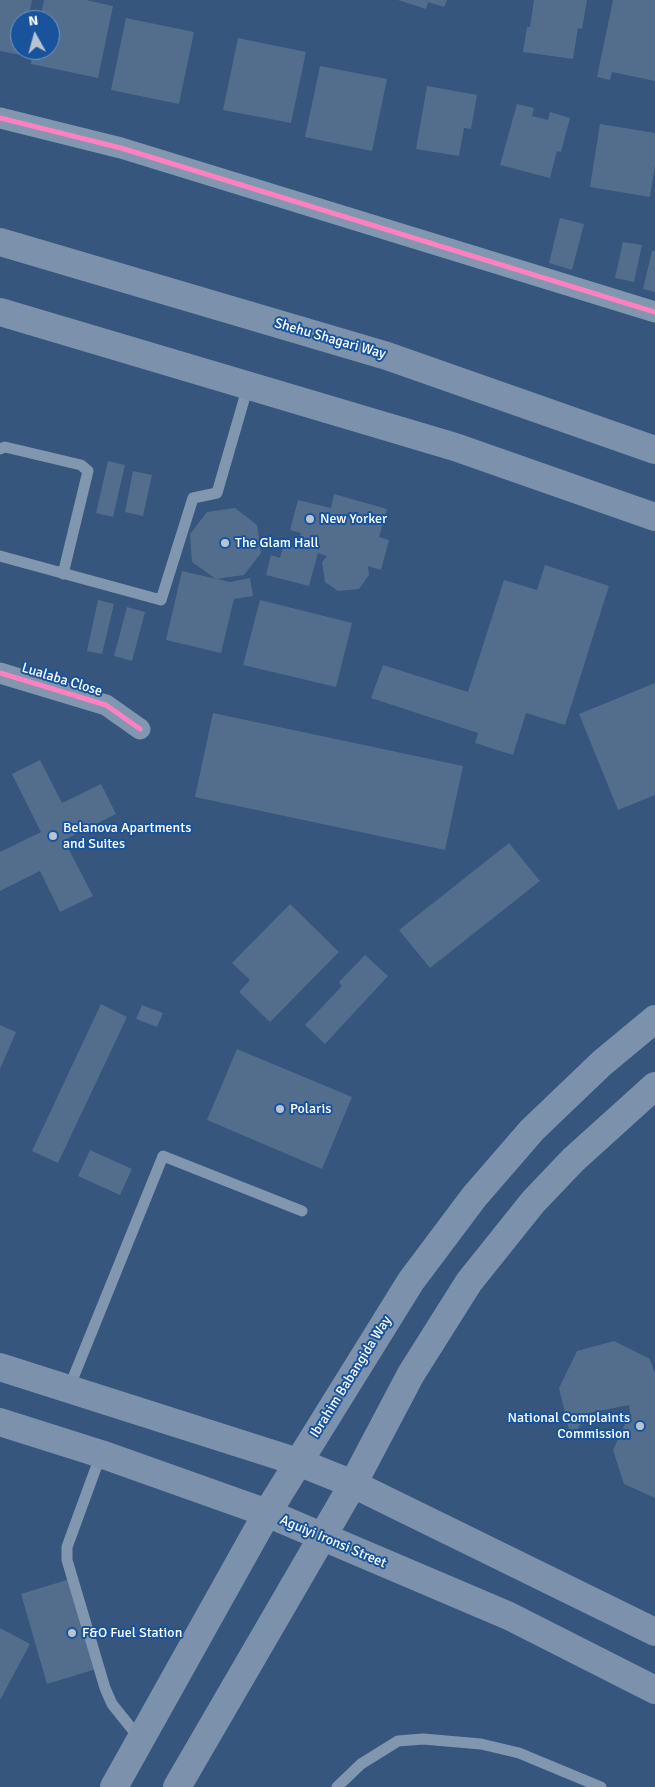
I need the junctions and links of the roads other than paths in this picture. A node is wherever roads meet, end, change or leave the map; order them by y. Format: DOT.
graph roads {
  1 [pos="0,118"];
  2 [pos="0,242"];
  3 [pos="0,312"];
  4 [pos="655,312"];
  5 [pos="248,386"];
  6 [pos="0,449"];
  7 [pos="655,450"];
  8 [pos="655,517"];
  9 [pos="0,556"];
  10 [pos="63,574"];
  11 [pos="0,674"];
  12 [pos="140,728"];
  13 [pos="655,1019"];
  14 [pos="655,1086"];
  15 [pos="302,1211"];
  16 [pos="0,1367"];
  17 [pos="69,1388"];
  18 [pos="0,1422"];
  19 [pos="101,1454"];
  20 [pos="298,1462"];
  21 [pos="353,1484"];
  22 [pos="267,1513"];
  23 [pos="322,1538"];
  24 [pos="655,1632"];
  25 [pos="655,1690"];
  26 [pos="140,1739"];
  27 [pos="114,1787"];
  28 [pos="177,1787"];
  29 [pos="337,1787"];
  30 [pos="601,1787"];
  1 -- 4 [label="street"];
  2 -- 7 [label="main road, Shehu Shagari Way"];
  3 -- 5 [label="main road"];
  5 -- 8 [label="main road"];
  5 -- 10 [label="lane"];
  6 -- 10 [label="lane"];
  9 -- 10 [label="lane"];
  11 -- 12 [label="street, Lualaba Close"];
  13 -- 20 [label="main road, Ibrahim Babangida Way"];
  14 -- 21 [label="main road"];
  15 -- 17 [label="lane"];
  16 -- 17 [label="main road"];
  17 -- 20 [label="main road"];
  18 -- 19 [label="main road, Aguiyi Ironsi Street"];
  19 -- 22 [label="main road, Aguiyi Ironsi Street"];
  19 -- 26 [label="lane"];
  20 -- 21 [label="main road"];
  20 -- 22 [label="main road, Ibrahim Babangida Way"];
  21 -- 23 [label="main road"];
  21 -- 24 [label="main road"];
  22 -- 23 [label="main road, Aguiyi Ironsi Street"];
  22 -- 26 [label="main road, Ibrahim Babangida Way"];
  23 -- 25 [label="main road, Aguiyi Ironsi Street"];
  23 -- 28 [label="main road"];
  26 -- 27 [label="main road, Ibrahim Babangida Way"];
  29 -- 30 [label="lane"];
}
